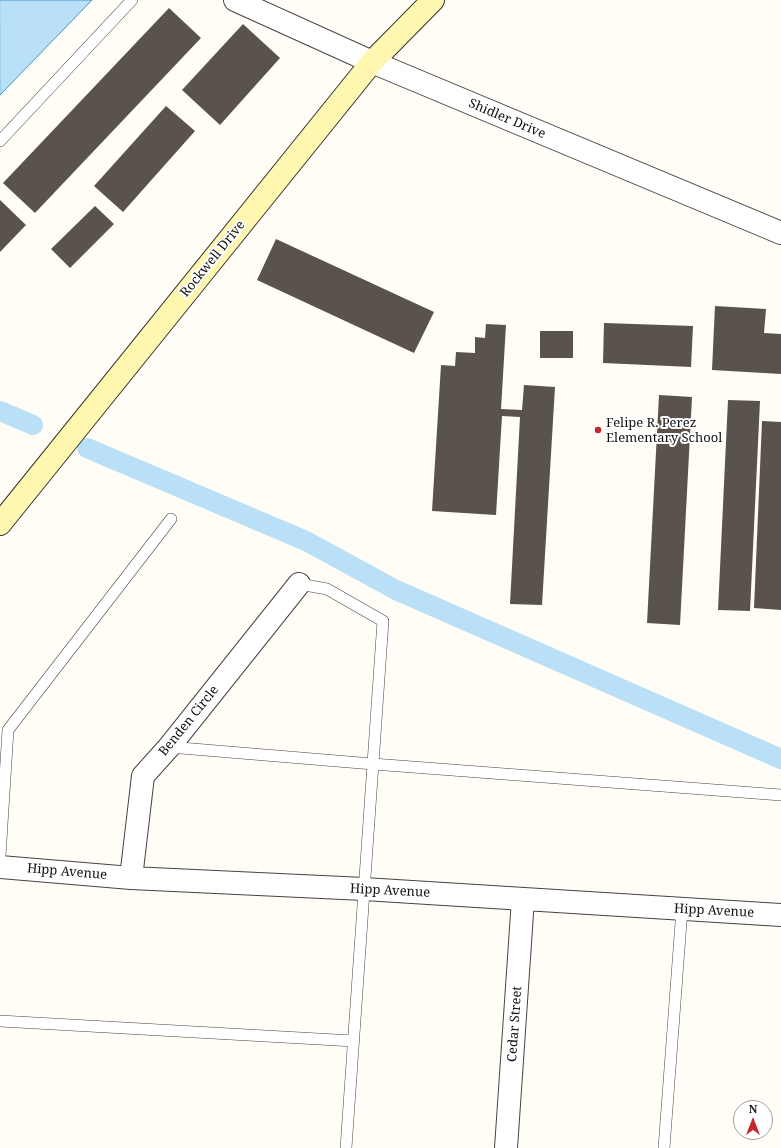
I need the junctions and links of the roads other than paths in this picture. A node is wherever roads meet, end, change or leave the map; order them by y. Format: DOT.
graph roads {
  1 [pos="132,0"];
  2 [pos="236,0"];
  3 [pos="434,0"];
  4 [pos="372,62"];
  5 [pos="0,141"];
  6 [pos="781,233"];
  7 [pos="171,519"];
  8 [pos="0,524"];
  9 [pos="299,584"];
  10 [pos="168,747"];
  11 [pos="373,764"];
  12 [pos="781,794"];
  13 [pos="0,856"];
  14 [pos="0,867"];
  15 [pos="131,878"];
  16 [pos="364,889"];
  17 [pos="523,899"];
  18 [pos="682,909"];
  19 [pos="781,915"];
  20 [pos="0,1020"];
  21 [pos="354,1041"];
  22 [pos="346,1148"];
  23 [pos="506,1148"];
  24 [pos="664,1148"];
  1 -- 5 [label="lane"];
  2 -- 4 [label="street, Shidler Drive"];
  3 -- 4 [label="street, Rockwell Drive"];
  4 -- 6 [label="street, Shidler Drive"];
  4 -- 8 [label="street, Rockwell Drive"];
  7 -- 13 [label="lane"];
  9 -- 10 [label="street, Benden Circle"];
  9 -- 11 [label="lane"];
  10 -- 11 [label="lane"];
  10 -- 15 [label="street, Benden Circle"];
  11 -- 12 [label="lane"];
  11 -- 16 [label="lane"];
  14 -- 15 [label="street, Hipp Avenue"];
  15 -- 16 [label="street, Hipp Avenue"];
  16 -- 17 [label="street, Hipp Avenue"];
  16 -- 21 [label="lane"];
  17 -- 18 [label="street, Hipp Avenue"];
  17 -- 23 [label="street, Cedar Street"];
  18 -- 19 [label="street, Hipp Avenue"];
  18 -- 24 [label="lane"];
  20 -- 21 [label="lane"];
  21 -- 22 [label="lane"];
}
